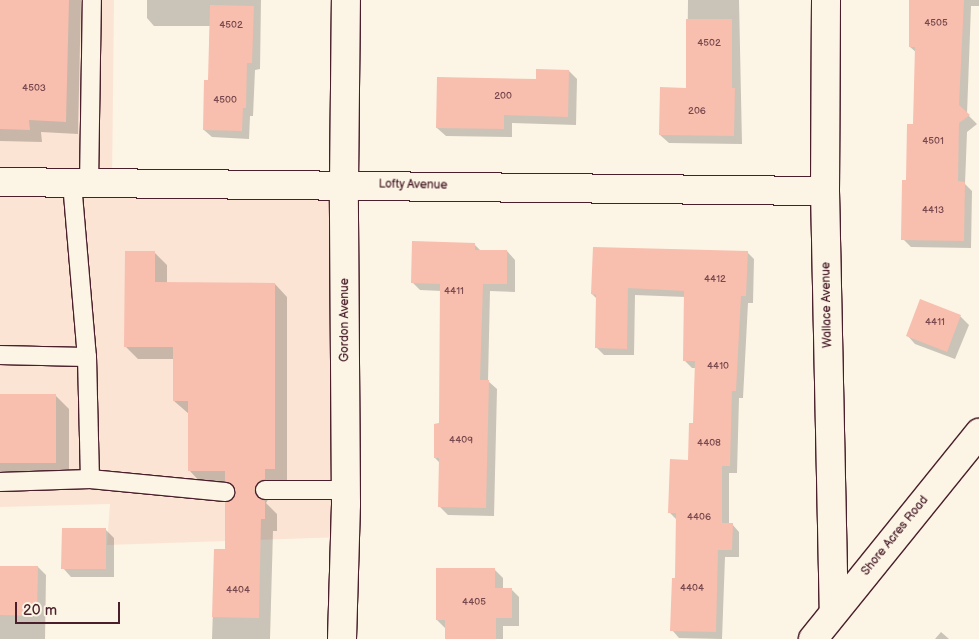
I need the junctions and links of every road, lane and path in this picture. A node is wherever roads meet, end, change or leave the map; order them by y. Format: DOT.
graph roads {
  1 [pos="92,0"];
  2 [pos="346,0"];
  3 [pos="826,0"];
  4 [pos="0,182"];
  5 [pos="81,184"];
  6 [pos="344,184"];
  7 [pos="825,191"];
  8 [pos="0,355"];
  9 [pos="87,357"];
  10 [pos="979,433"];
  11 [pos="90,479"];
  12 [pos="0,482"];
  13 [pos="265,490"];
  14 [pos="346,490"];
  15 [pos="225,492"];
  16 [pos="834,611"];
  17 [pos="342,639"];
  18 [pos="813,639"];
  1 -- 5 [label="lane"];
  2 -- 6 [label="street, Gordon Avenue"];
  3 -- 7 [label="street, Wallace Avenue"];
  4 -- 5 [label="street, Lofty Avenue"];
  5 -- 6 [label="street, Lofty Avenue"];
  5 -- 9 [label="lane"];
  6 -- 7 [label="street, Lofty Avenue"];
  6 -- 14 [label="street, Gordon Avenue"];
  7 -- 16 [label="street, Wallace Avenue"];
  8 -- 9 [label="lane"];
  9 -- 11 [label="lane"];
  10 -- 16 [label="street, Shore Acres Road"];
  11 -- 12 [label="lane"];
  11 -- 15 [label="lane"];
  13 -- 14 [label="lane"];
  14 -- 17 [label="street, Gordon Avenue"];
  16 -- 18 [label="street, Shore Acres Road"];
}
